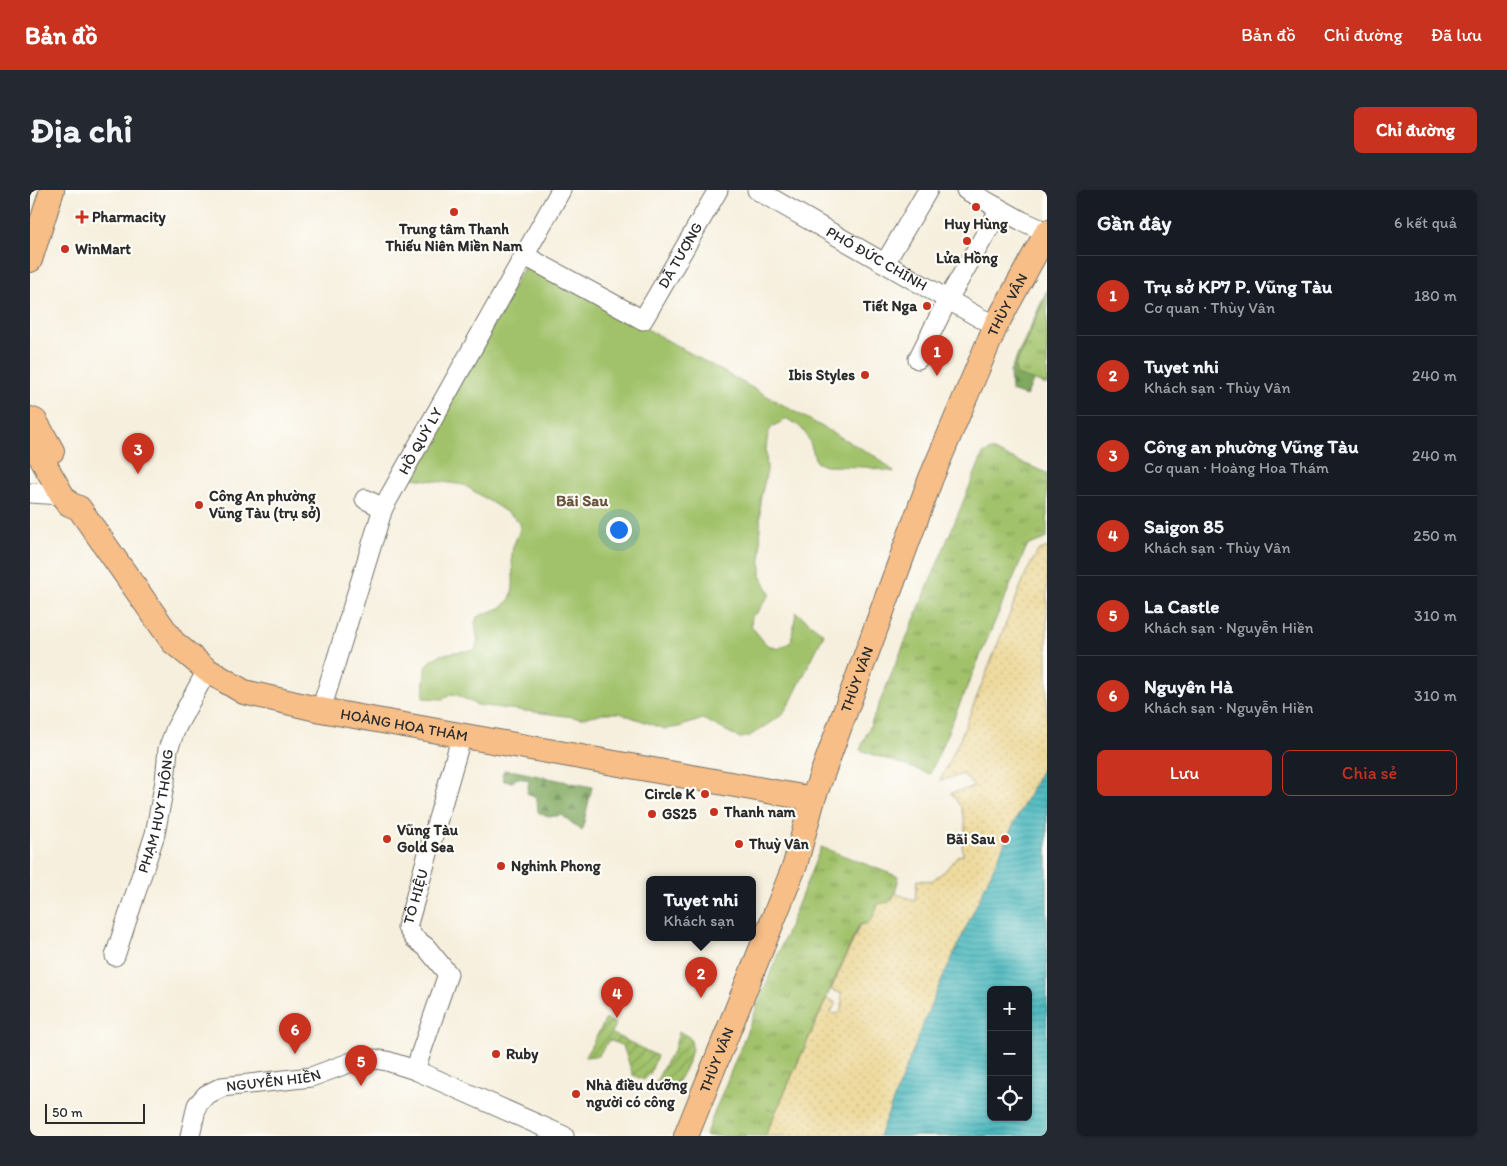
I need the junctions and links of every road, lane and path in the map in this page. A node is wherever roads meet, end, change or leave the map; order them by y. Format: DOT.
graph roads {
  1 [pos="52,190"];
  2 [pos="561,190"];
  3 [pos="718,190"];
  4 [pos="757,190"];
  5 [pos="928,190"];
  6 [pos="966,190"];
  7 [pos="1000,209"];
  8 [pos="1047,232"];
  9 [pos="32,247"];
  10 [pos="525,256"];
  11 [pos="885,263"];
  12 [pos="948,299"];
  13 [pos="996,325"];
  14 [pos="918,359"];
  15 [pos="30,419"];
  16 [pos="30,438"];
  17 [pos="30,493"];
  18 [pos="365,499"];
  19 [pos="71,501"];
  20 [pos="383,508"];
  21 [pos="207,670"];
  22 [pos="321,710"];
  23 [pos="462,735"];
  24 [pos="813,799"];
  25 [pos="115,956"];
  26 [pos="415,1070"];
  27 [pos="190,1136"];
  28 [pos="564,1136"];
  29 [pos="686,1136"];
  1 -- 9 [label="main road"];
  2 -- 10 [label="street, HỒ QUÝ LY"];
  3 -- 10 [label="street, DÃ TƯỢNG"];
  4 -- 11 [label="street, PHÓ ĐỨC CHÍNH"];
  5 -- 11 [label="street"];
  6 -- 7 [label="street"];
  7 -- 8 [label="street"];
  7 -- 12 [label="street"];
  8 -- 13 [label="main road, THÙY VÂN"];
  10 -- 20 [label="street, HỒ QUÝ LY"];
  11 -- 12 [label="street, PHÓ ĐỨC CHÍNH"];
  12 -- 13 [label="street, PHÓ ĐỨC CHÍNH"];
  12 -- 14 [label="street"];
  13 -- 24 [label="main road, THÙY VÂN"];
  15 -- 19 [label="main road, HOÀNG HOA THÁM"];
  16 -- 19 [label="main road, HOÀNG HOA THÁM"];
  17 -- 19 [label="street"];
  18 -- 20 [label="street"];
  19 -- 21 [label="main road, HOÀNG HOA THÁM"];
  20 -- 22 [label="street, HỒ QUÝ LY"];
  21 -- 22 [label="main road, HOÀNG HOA THÁM"];
  21 -- 25 [label="street, PHẠM HUY THÔNG"];
  22 -- 23 [label="main road, HOÀNG HOA THÁM"];
  23 -- 24 [label="main road, HOÀNG HOA THÁM"];
  23 -- 26 [label="street, TÔ HIỆU"];
  24 -- 29 [label="main road, THÙY VÂN"];
  26 -- 27 [label="street, NGUYỄN HIỀN"];
  26 -- 28 [label="street, NGUYỄN HIỀN"];
}
